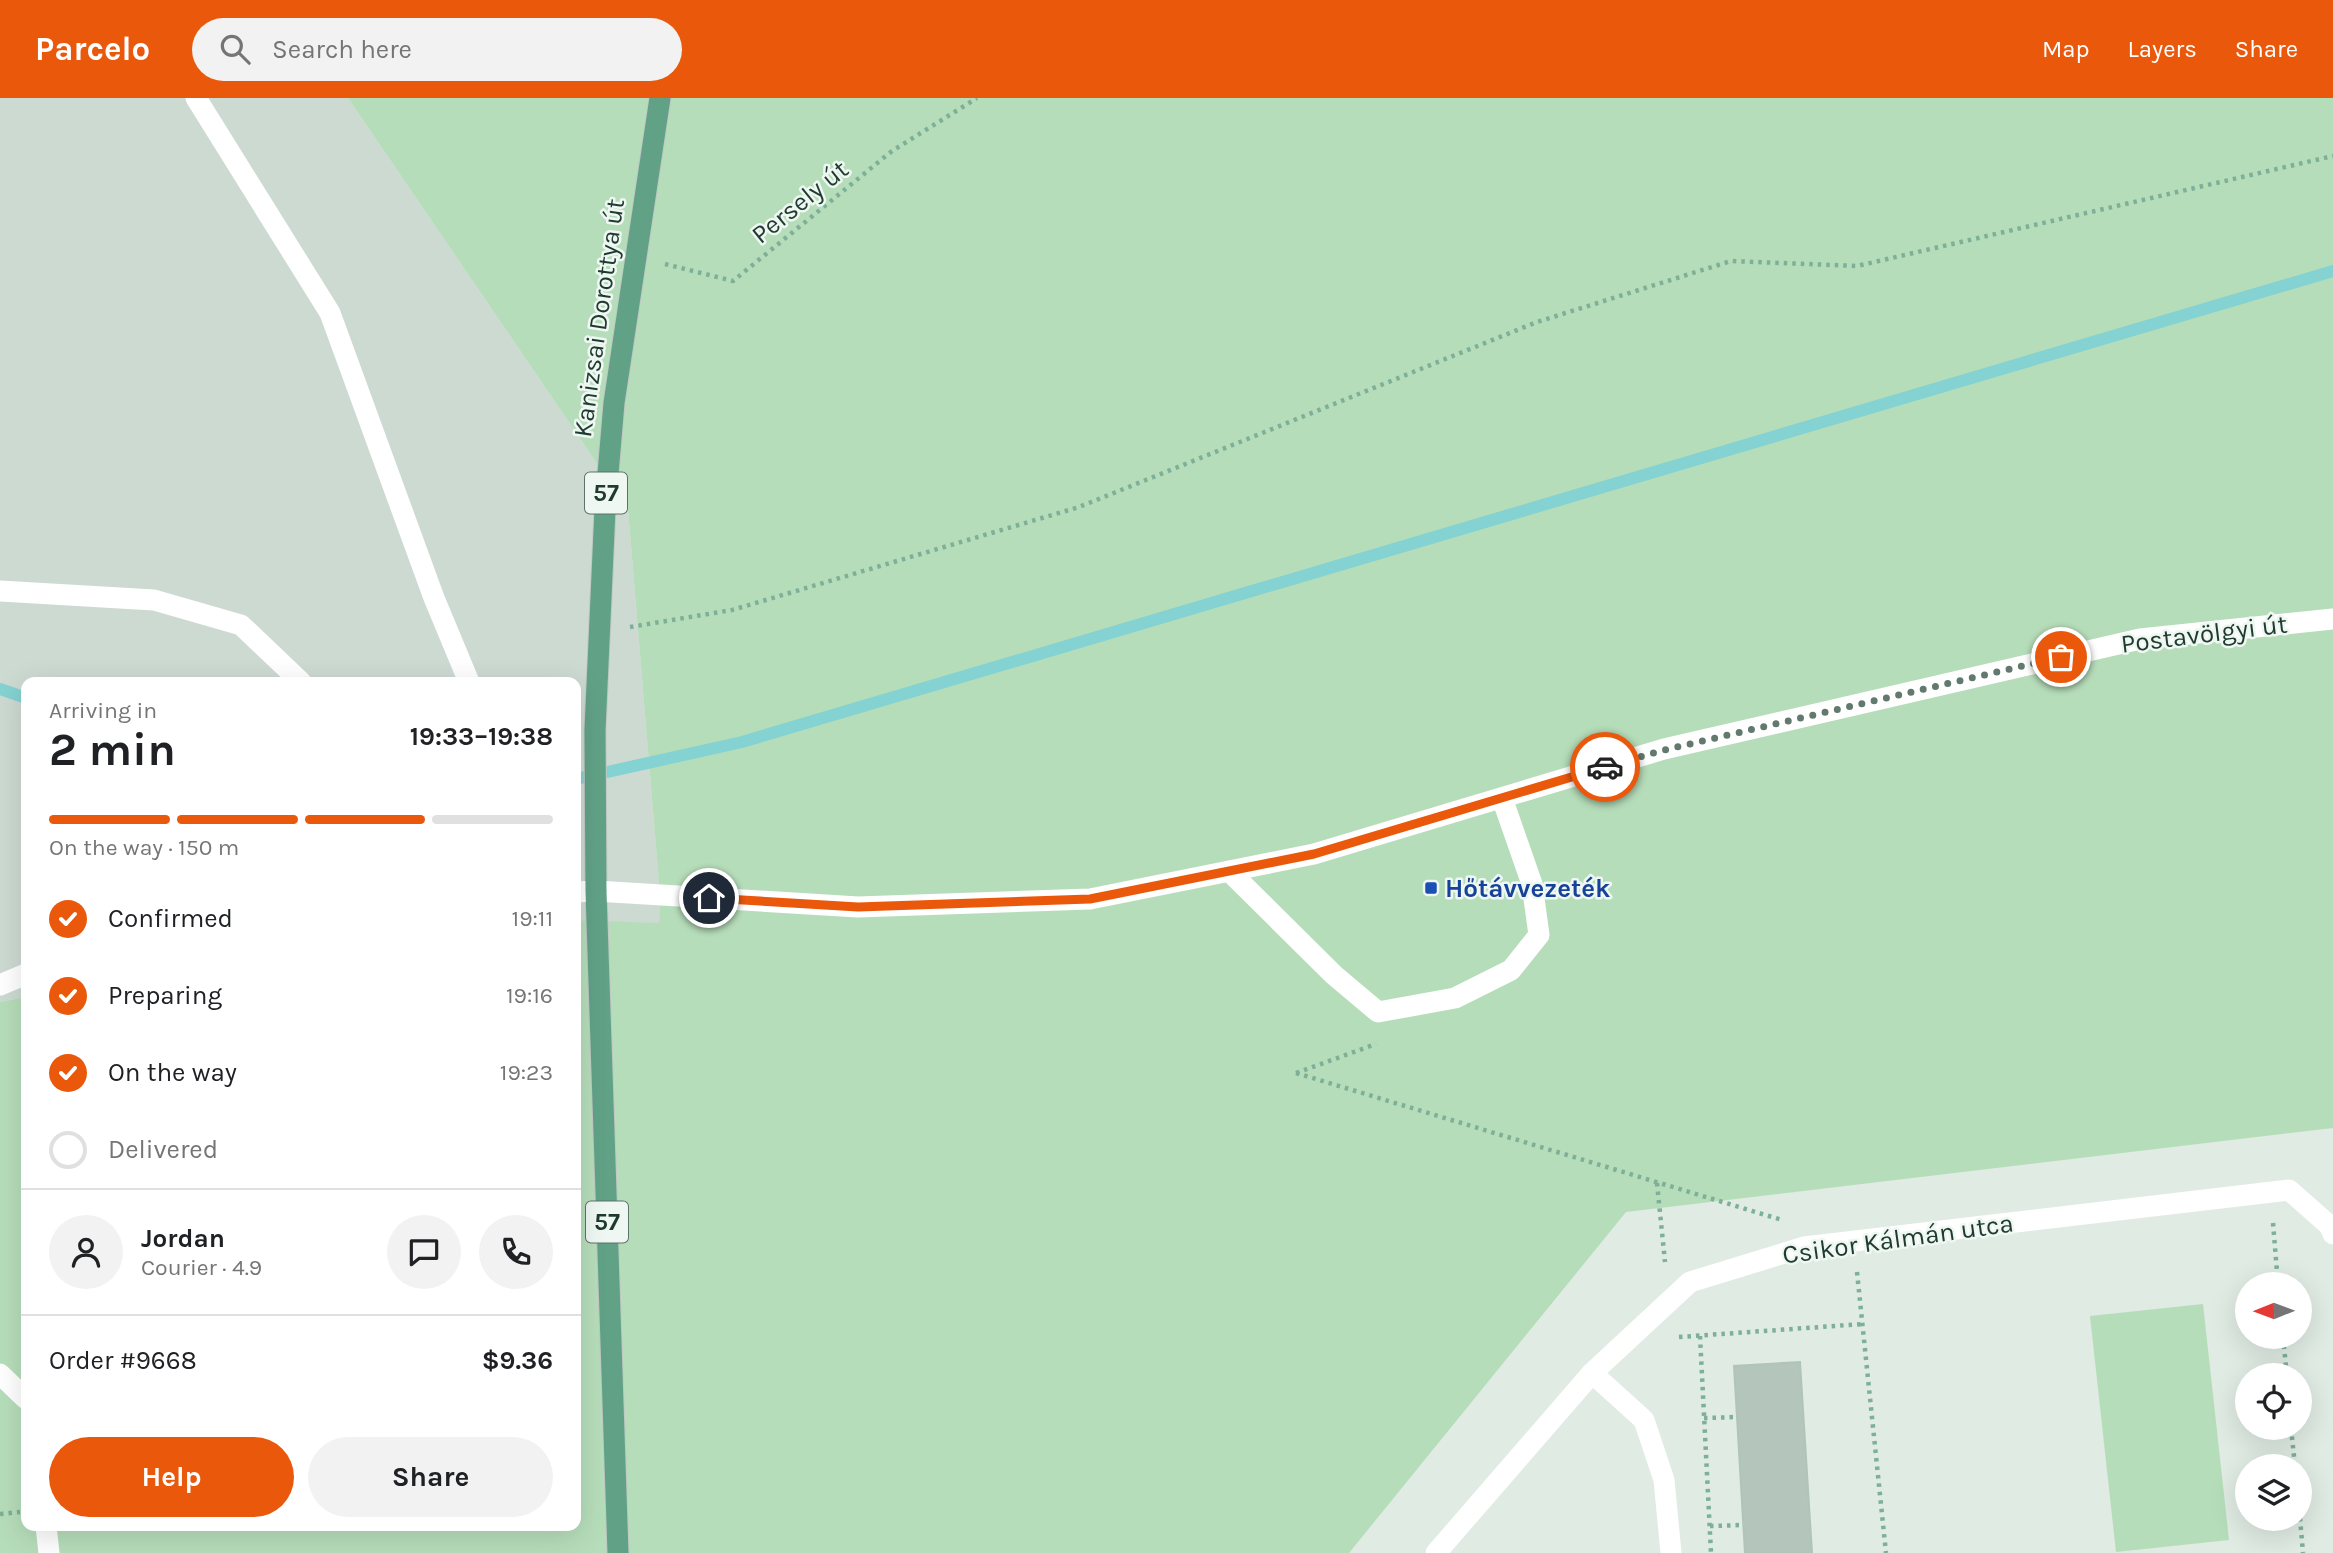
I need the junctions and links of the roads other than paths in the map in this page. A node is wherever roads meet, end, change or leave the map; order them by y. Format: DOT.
graph roads {
  1 [pos="196,98"];
  2 [pos="660,98"];
  3 [pos="0,591"];
  4 [pos="2333,619"];
  5 [pos="296,677"];
  6 [pos="467,677"];
  7 [pos="1502,798"];
  8 [pos="1229,871"];
  9 [pos="586,891"];
  10 [pos="21,976"];
  11 [pos="0,985"];
  12 [pos="2333,1234"];
  13 [pos="1592,1373"];
  14 [pos="0,1374"];
  15 [pos="21,1394"];
  16 [pos="46,1531"];
  17 [pos="48,1553"];
  18 [pos="618,1553"];
  19 [pos="1436,1553"];
  20 [pos="1671,1553"];
  1 -- 6 [label="street"];
  2 -- 9 [label="main road, Kanizsai Dorottya út / 57"];
  3 -- 5 [label="street"];
  4 -- 7 [label="street, Postavölgyi út"];
  7 -- 8 [label="street, Postavölgyi út"];
  7 -- 8 [label="street"];
  8 -- 9 [label="street, Postavölgyi út"];
  9 -- 18 [label="main road, Kanizsai Dorottya út / 57"];
  10 -- 11 [label="street"];
  12 -- 13 [label="street, Csikor Kálmán utca"];
  13 -- 19 [label="street, Csikor Kálmán utca"];
  13 -- 20 [label="street"];
  14 -- 15 [label="street"];
  16 -- 17 [label="street"];
}
